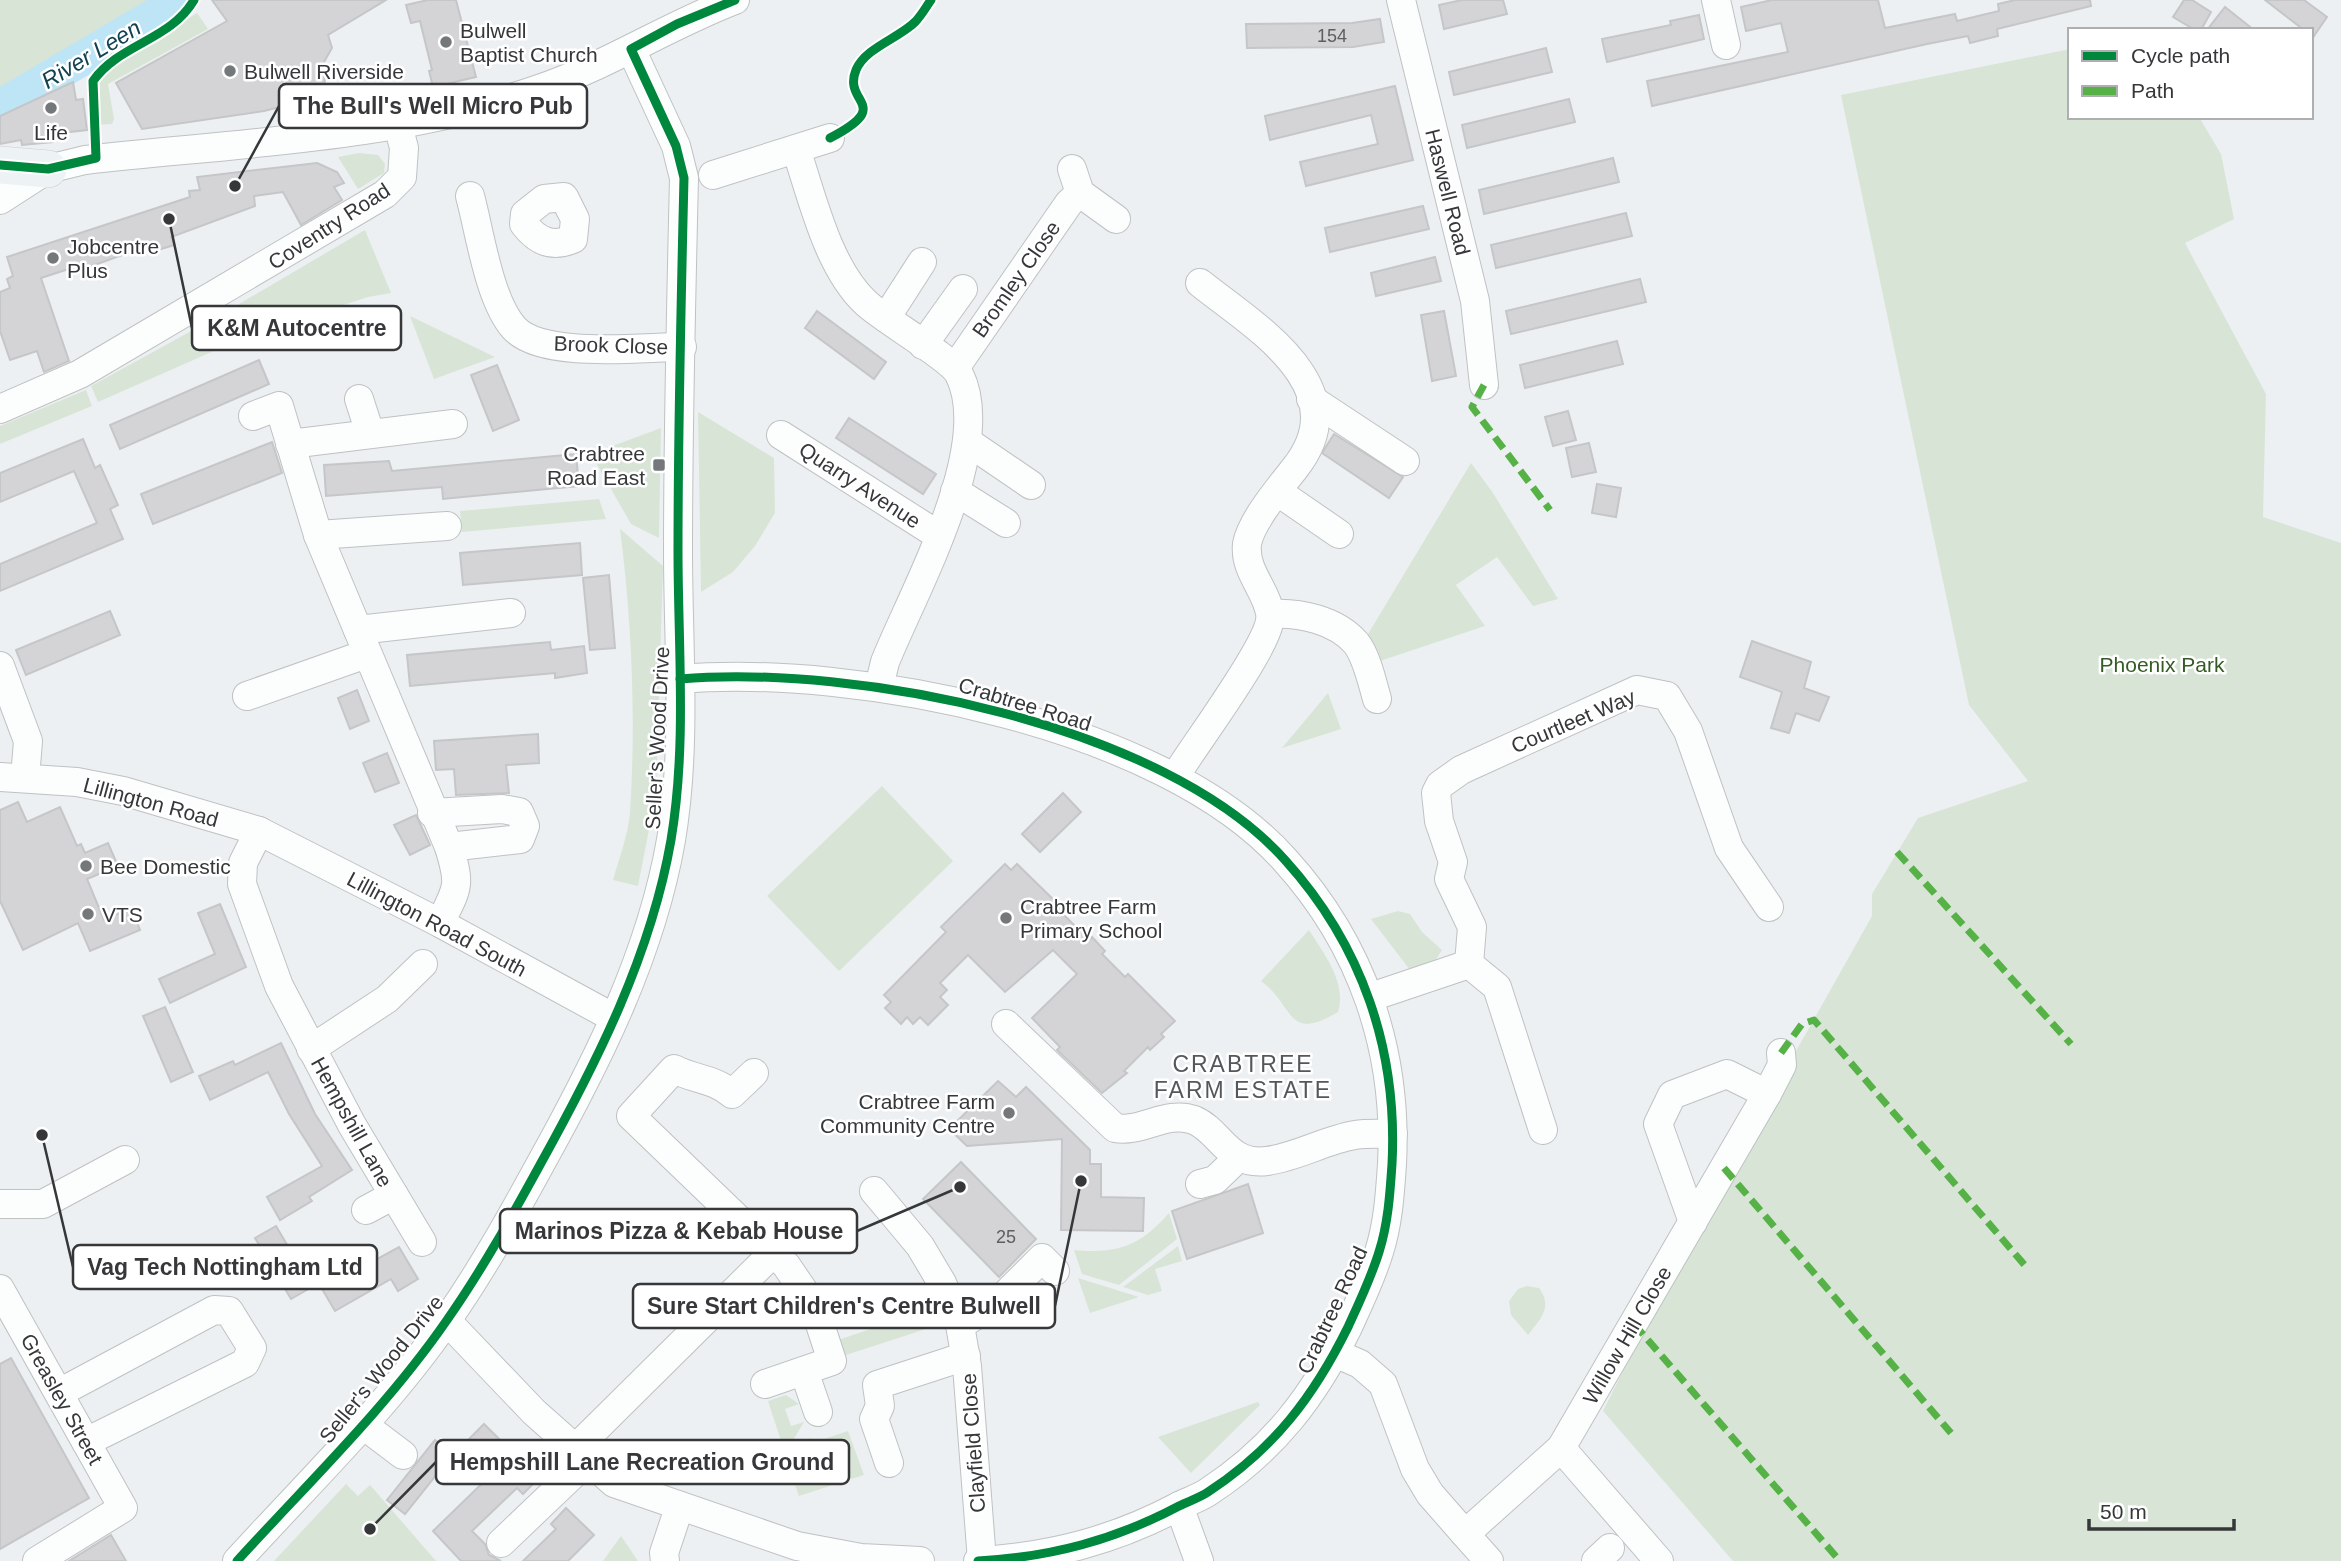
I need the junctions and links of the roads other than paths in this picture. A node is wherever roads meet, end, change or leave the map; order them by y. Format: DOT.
graph roads {
  1 [pos="734,0"];
  2 [pos="1401,0"];
  3 [pos="1716,0"];
  4 [pos="1726,45"];
  5 [pos="631,49"];
  6 [pos="398,125"];
  7 [pos="830,138"];
  8 [pos="796,149"];
  9 [pos="0,165"];
  10 [pos="48,169"];
  11 [pos="713,175"];
  12 [pos="470,196"];
  13 [pos="0,200"];
  14 [pos="1116,219"];
  15 [pos="524,224"];
  16 [pos="481,238"];
  17 [pos="922,262"];
  18 [pos="1200,283"];
  19 [pos="963,289"];
  20 [pos="886,318"];
  21 [pos="923,345"];
  22 [pos="682,347"];
  23 [pos="955,368"];
  24 [pos="1484,385"];
  25 [pos="359,399"];
  26 [pos="1311,400"];
  27 [pos="0,410"];
  28 [pos="253,416"];
  29 [pos="453,424"];
  30 [pos="370,433"];
  31 [pos="781,435"];
  32 [pos="968,442"];
  33 [pos="290,444"];
  34 [pos="1405,461"];
  35 [pos="1031,485"];
  36 [pos="955,492"];
  37 [pos="1278,492"];
  38 [pos="1006,523"];
  39 [pos="447,526"];
  40 [pos="1339,534"];
  41 [pos="318,535"];
  42 [pos="938,535"];
  43 [pos="511,613"];
  44 [pos="1271,614"];
  45 [pos="362,642"];
  46 [pos="0,666"];
  47 [pos="680,679"];
  48 [pos="878,687"];
  49 [pos="247,696"];
  50 [pos="1377,699"];
  51 [pos="1175,777"];
  52 [pos="12,778"];
  53 [pos="432,813"];
  54 [pos="259,831"];
  55 [pos="449,847"];
  56 [pos="1769,906"];
  57 [pos="440,923"];
  58 [pos="423,964"];
  59 [pos="1469,964"];
  60 [pos="1371,998"];
  61 [pos="614,1018"];
  62 [pos="1006,1024"];
  63 [pos="311,1049"];
  64 [pos="1781,1053"];
  65 [pos="754,1073"];
  66 [pos="1766,1094"];
  67 [pos="1543,1130"];
  68 [pos="1393,1134"];
  69 [pos="1239,1157"];
  70 [pos="125,1160"];
  71 [pos="1200,1184"];
  72 [pos="874,1191"];
  73 [pos="394,1195"];
  74 [pos="0,1204"];
  75 [pos="366,1210"];
  76 [pos="1693,1222"];
  77 [pos="422,1242"];
  78 [pos="773,1253"];
  79 [pos="1055,1271"];
  80 [pos="0,1289"];
  81 [pos="447,1321"];
  82 [pos="960,1325"];
  83 [pos="10,1331"];
  84 [pos="1335,1353"];
  85 [pos="966,1356"];
  86 [pos="804,1371"];
  87 [pos="765,1384"];
  88 [pos="59,1393"];
  89 [pos="818,1412"];
  90 [pos="362,1424"];
  91 [pos="86,1442"];
  92 [pos="1561,1448"];
  93 [pos="403,1456"];
  94 [pos="580,1456"];
  95 [pos="888,1463"];
  96 [pos="1179,1506"];
  97 [pos="679,1508"];
  98 [pos="1465,1534"];
  99 [pos="501,1543"];
  100 [pos="37,1561"];
  101 [pos="237,1561"];
  102 [pos="666,1561"];
  103 [pos="920,1561"];
  104 [pos="980,1561"];
  105 [pos="1199,1561"];
  106 [pos="1489,1561"];
  107 [pos="1659,1561"];
  1 -- 5 [label="street"];
  2 -- 24 [label="street, Haswell Road"];
  3 -- 4 [label="street"];
  5 -- 6 [label="street"];
  5 -- 22 [label="street, Seller's Wood Drive"];
  6 -- 10 [label="street"];
  6 -- 27 [label="street, Coventry Road"];
  7 -- 8 [label="street"];
  8 -- 11 [label="street"];
  8 -- 20 [label="street"];
  9 -- 10 [label="main road"];
  10 -- 13 [label="street"];
  12 -- 16 [label="street, Brook Close"];
  14 -- 23 [label="street, Bromley Close"];
  15 -- 16 [label="street"];
  16 -- 22 [label="street, Brook Close"];
  17 -- 20 [label="street"];
  18 -- 26 [label="street"];
  19 -- 21 [label="street"];
  20 -- 21 [label="street"];
  21 -- 23 [label="street"];
  22 -- 47 [label="street, Seller's Wood Drive"];
  23 -- 32 [label="street, Quarry Avenue"];
  25 -- 30 [label="street"];
  26 -- 34 [label="street"];
  26 -- 37 [label="street"];
  28 -- 33 [label="street"];
  29 -- 30 [label="street"];
  30 -- 33 [label="street"];
  31 -- 42 [label="street, Quarry Avenue"];
  32 -- 35 [label="street"];
  32 -- 36 [label="street, Quarry Avenue"];
  33 -- 41 [label="street"];
  36 -- 38 [label="street"];
  36 -- 42 [label="street, Quarry Avenue"];
  37 -- 40 [label="street"];
  37 -- 44 [label="street"];
  39 -- 41 [label="street"];
  41 -- 45 [label="street"];
  42 -- 48 [label="street, Quarry Avenue"];
  43 -- 45 [label="street"];
  44 -- 50 [label="street"];
  44 -- 51 [label="street"];
  45 -- 49 [label="street"];
  45 -- 53 [label="street"];
  46 -- 52 [label="street"];
  47 -- 48 [label="street, Crabtree Road"];
  47 -- 61 [label="street, Seller's Wood Drive"];
  48 -- 51 [label="street, Crabtree Road"];
  51 -- 60 [label="street, Crabtree Road"];
  52 -- 54 [label="street, Lillington Road"];
  53 -- 55 [label="street"];
  53 -- 55 [label="street"];
  54 -- 57 [label="street, Lillington Road South"];
  54 -- 63 [label="street, Hempshill Lane"];
  55 -- 57 [label="street"];
  56 -- 59 [label="street, Courtleet Way"];
  57 -- 61 [label="street, Lillington Road South"];
  58 -- 63 [label="street, Hempshill Lane"];
  59 -- 60 [label="street"];
  59 -- 67 [label="street"];
  60 -- 68 [label="street, Crabtree Road"];
  61 -- 81 [label="street, Seller's Wood Drive"];
  62 -- 69 [label="street"];
  63 -- 73 [label="street, Hempshill Lane"];
  64 -- 66 [label="street, Willow Hill Close"];
  65 -- 78 [label="street"];
  66 -- 76 [label="street, Willow Hill Close"];
  66 -- 76 [label="street"];
  68 -- 69 [label="street"];
  68 -- 84 [label="street, Crabtree Road"];
  69 -- 71 [label="street"];
  70 -- 74 [label="street"];
  72 -- 82 [label="street, Clayfield Close"];
  73 -- 75 [label="street, Hempshill Lane"];
  73 -- 77 [label="street, Hempshill Lane"];
  76 -- 92 [label="street, Willow Hill Close"];
  78 -- 86 [label="street"];
  78 -- 94 [label="street"];
  79 -- 82 [label="street"];
  80 -- 83 [label="street, Greasley Street"];
  81 -- 90 [label="street, Seller's Wood Drive"];
  81 -- 94 [label="street"];
  82 -- 85 [label="street, Clayfield Close"];
  83 -- 88 [label="street, Greasley Street"];
  84 -- 96 [label="street, Crabtree Road"];
  84 -- 98 [label="street"];
  85 -- 95 [label="street"];
  85 -- 104 [label="street, Clayfield Close"];
  86 -- 87 [label="street"];
  86 -- 89 [label="street"];
  88 -- 91 [label="street, Greasley Street"];
  88 -- 91 [label="street"];
  90 -- 93 [label="street"];
  90 -- 101 [label="street, Seller's Wood Drive"];
  91 -- 100 [label="street, Greasley Street"];
  92 -- 98 [label="street, Willow Hill Close"];
  92 -- 107 [label="street"];
  94 -- 97 [label="street"];
  94 -- 99 [label="street"];
  96 -- 104 [label="street, Crabtree Road"];
  96 -- 105 [label="street"];
  97 -- 102 [label="street"];
  97 -- 103 [label="street"];
  98 -- 106 [label="street"];
}
